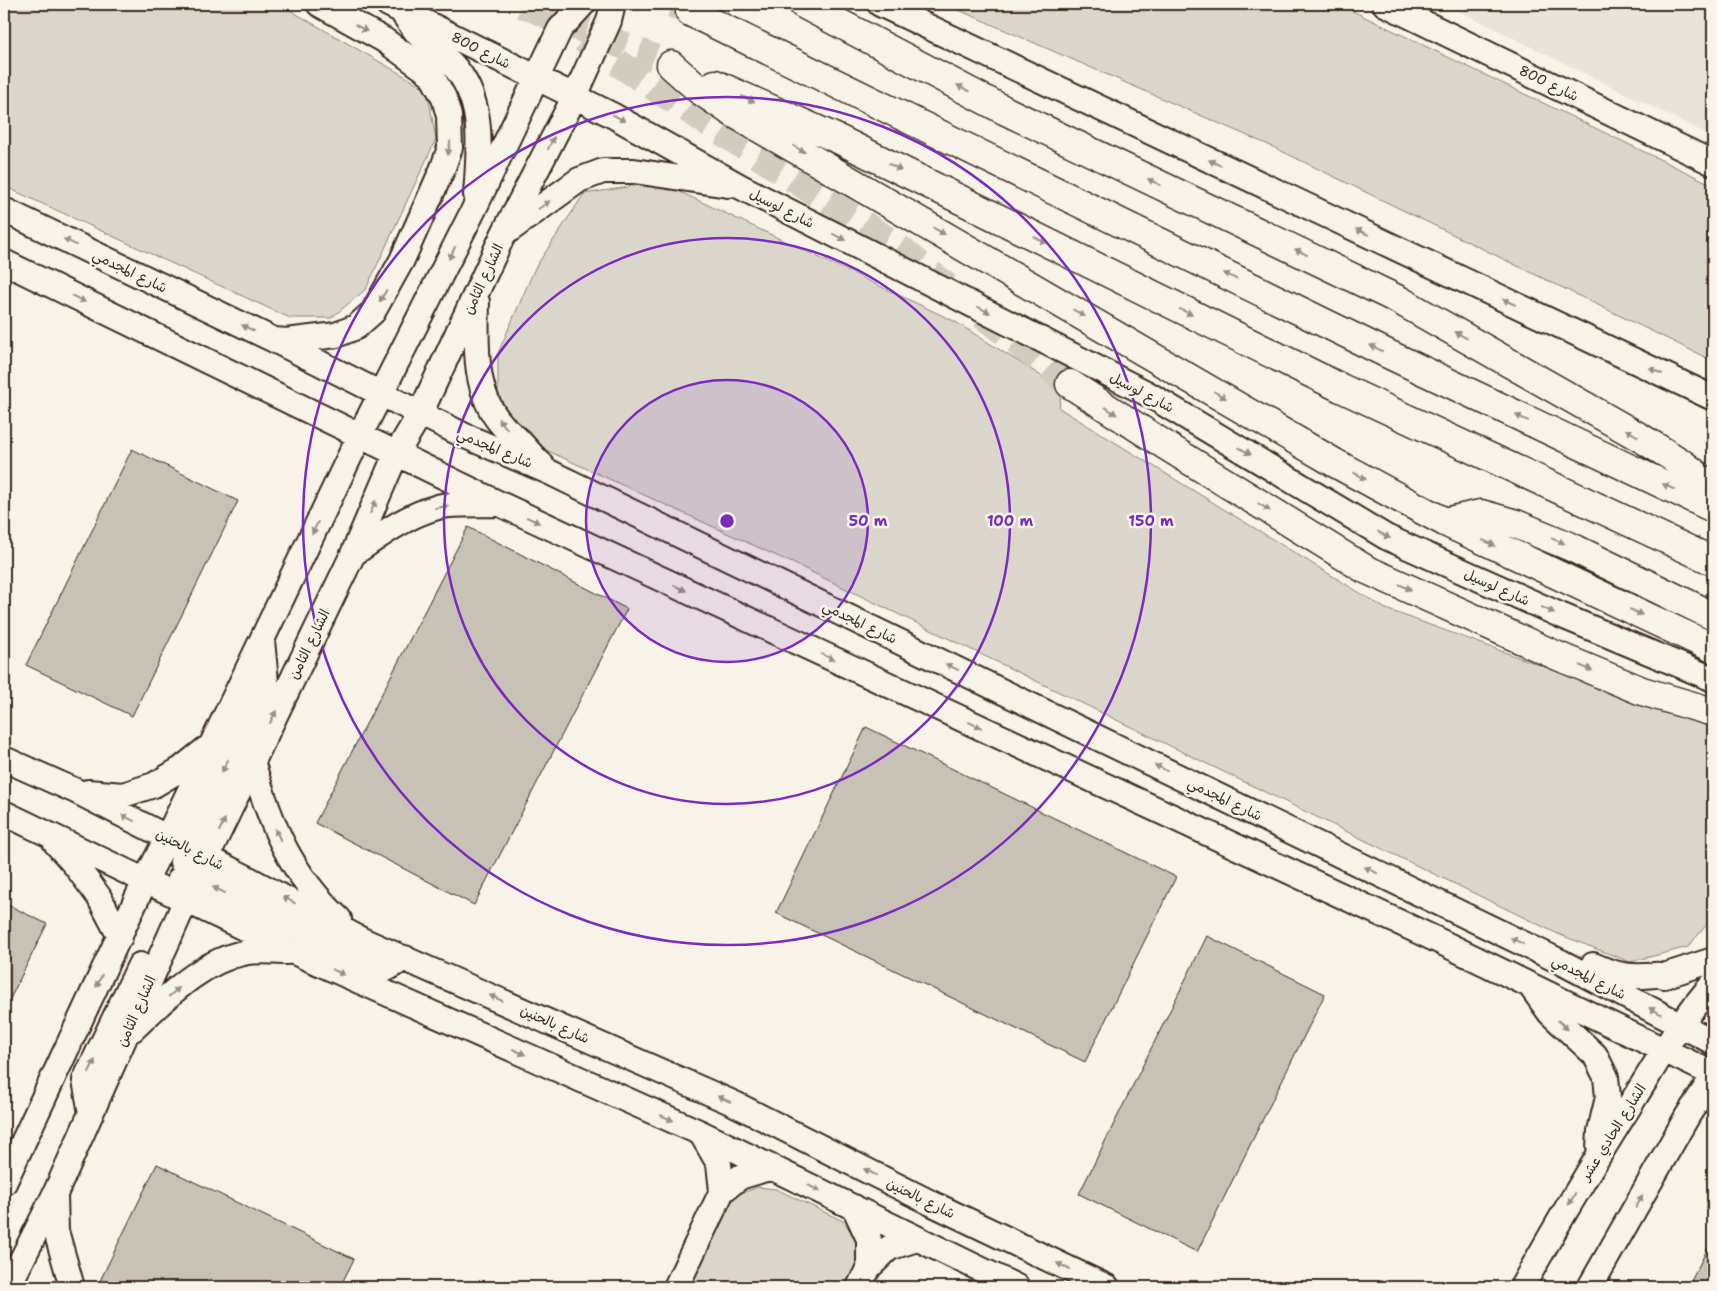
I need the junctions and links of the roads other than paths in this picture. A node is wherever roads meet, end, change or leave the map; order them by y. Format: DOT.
graph roads {
  1 [pos="319,4"];
  2 [pos="583,4"];
  3 [pos="613,4"];
  4 [pos="803,4"];
  5 [pos="880,4"];
  6 [pos="1385,4"];
  7 [pos="394,6"];
  8 [pos="690,12"];
  9 [pos="536,78"];
  10 [pos="575,96"];
  11 [pos="1713,163"];
  12 [pos="741,187"];
  13 [pos="474,209"];
  14 [pos="4,210"];
  15 [pos="504,233"];
  16 [pos="4,262"];
  17 [pos="477,292"];
  18 [pos="274,340"];
  19 [pos="1070,384"];
  20 [pos="381,393"];
  21 [pos="1713,398"];
  22 [pos="420,414"];
  23 [pos="359,437"];
  24 [pos="396,454"];
  25 [pos="549,472"];
  26 [pos="1713,492"];
  27 [pos="500,504"];
  28 [pos="1713,508"];
  29 [pos="1445,522"];
  30 [pos="353,554"];
  31 [pos="1713,561"];
  32 [pos="1713,616"];
  33 [pos="262,640"];
  34 [pos="1713,648"];
  35 [pos="1713,679"];
  36 [pos="1713,712"];
  37 [pos="211,745"];
  38 [pos="4,760"];
  39 [pos="252,761"];
  40 [pos="76,791"];
  41 [pos="4,806"];
  42 [pos="4,813"];
  43 [pos="48,834"];
  44 [pos="176,871"];
  45 [pos="120,937"];
  46 [pos="362,940"];
  47 [pos="294,952"];
  48 [pos="405,958"];
  49 [pos="1713,960"];
  50 [pos="1561,962"];
  51 [pos="1713,984"];
  52 [pos="1532,988"];
  53 [pos="1681,1024"];
  54 [pos="125,1037"];
  55 [pos="1713,1042"];
  56 [pos="1663,1050"];
  57 [pos="1713,1075"];
  58 [pos="91,1113"];
  59 [pos="701,1133"];
  60 [pos="1599,1155"];
  61 [pos="772,1167"];
  62 [pos="4,1181"];
  63 [pos="722,1191"];
  64 [pos="55,1194"];
  65 [pos="854,1207"];
  66 [pos="917,1239"];
  67 [pos="864,1277"];
  68 [pos="1529,1281"];
  69 [pos="8,1286"];
  70 [pos="72,1287"];
  71 [pos="676,1287"];
  72 [pos="1017,1287"];
  73 [pos="1107,1287"];
  74 [pos="1590,1287"];
  1 -- 18 [label="street, one-way"];
  2 -- 9 [label="street, الشارع الثامن"];
  3 -- 10 [label="street, الشارع الثامن"];
  26 -- 4 [label="highway, one-way"];
  21 -- 5 [label="street, one-way"];
  6 -- 11 [label="street, شارع 800"];
  7 -- 9 [label="street, شارع 800"];
  7 -- 13 [label="street"];
  28 -- 8 [label="highway, one-way"];
  9 -- 10 [label="street, شارع 800"];
  9 -- 13 [label="street, الشارع الثامن"];
  10 -- 12 [label="street, شارع لوسيل, one-way"];
  15 -- 10 [label="street, الشارع الثامن, one-way"];
  15 -- 12 [label="street, one-way"];
  12 -- 35 [label="street, شارع لوسيل, one-way"];
  13 -- 20 [label="street, الشارع الثامن, one-way"];
  18 -- 14 [label="street, شارع المجدمي, one-way"];
  15 -- 17 [label="street, الشارع الثامن"];
  16 -- 23 [label="street, one-way"];
  17 -- 22 [label="street, الشارع الثامن"];
  25 -- 17 [label="street, one-way"];
  18 -- 20 [label="street, شارع المجدمي"];
  19 -- 36 [label="highway, one-way"];
  20 -- 22 [label="street, شارع المجدمي"];
  20 -- 23 [label="street, الشارع الثامن"];
  22 -- 24 [label="street, الشارع الثامن"];
  22 -- 25 [label="street, شارع المجدمي"];
  23 -- 24 [label="street"];
  23 -- 33 [label="street, الشارع الثامن, one-way"];
  24 -- 27 [label="street"];
  30 -- 24 [label="street, الشارع الثامن, one-way"];
  50 -- 25 [label="street, شارع المجدمي, one-way"];
  30 -- 27 [label="street, one-way"];
  27 -- 52 [label="street, one-way"];
  29 -- 31 [label="highway"];
  29 -- 32 [label="highway, one-way"];
  29 -- 34 [label="highway, one-way"];
  39 -- 30 [label="street, الشارع الثامن, one-way"];
  33 -- 37 [label="street, الشارع الثامن"];
  33 -- 44 [label="street, one-way"];
  37 -- 40 [label="street"];
  37 -- 44 [label="street, الشارع الثامن"];
  38 -- 40 [label="street, شارع بالحنين"];
  44 -- 39 [label="street, الشارع الثامن, one-way"];
  46 -- 39 [label="street, one-way"];
  44 -- 40 [label="street, شارع بالحنين, one-way"];
  41 -- 44 [label="street"];
  42 -- 43 [label="street, شارع بالحنين"];
  43 -- 44 [label="street, شارع بالحنين"];
  43 -- 45 [label="street"];
  44 -- 45 [label="street, الشارع الثامن"];
  46 -- 44 [label="street, شارع بالحنين, one-way"];
  44 -- 47 [label="street, شارع بالحنين"];
  48 -- 44 [label="street, one-way"];
  44 -- 54 [label="street, الشارع الثامن"];
  58 -- 44 [label="street, one-way"];
  45 -- 62 [label="street, الشارع الثامن, one-way"];
  46 -- 48 [label="street, شارع بالحنين"];
  54 -- 47 [label="street, one-way"];
  47 -- 59 [label="street, شارع بالحنين, one-way"];
  73 -- 48 [label="street, شارع بالحنين, one-way"];
  49 -- 50 [label="street"];
  53 -- 50 [label="street, شارع المجدمي, one-way"];
  51 -- 53 [label="street, الشارع الحادي عشر"];
  52 -- 56 [label="street"];
  52 -- 60 [label="street, one-way"];
  53 -- 55 [label="street, شارع المجدمي"];
  53 -- 56 [label="street, الشارع الحادي عشر"];
  54 -- 58 [label="street, الشارع الثامن"];
  56 -- 57 [label="street"];
  56 -- 60 [label="street, الشارع الحادي عشر"];
  74 -- 57 [label="street, one-way"];
  58 -- 64 [label="street, الشارع الثامن"];
  59 -- 61 [label="street, شارع بالحنين"];
  59 -- 63 [label="street"];
  60 -- 68 [label="street, الشارع الحادي عشر, one-way"];
  61 -- 63 [label="street"];
  61 -- 65 [label="street, شارع بالحنين, one-way"];
  63 -- 71 [label="street"];
  64 -- 69 [label="street, الشارع الثامن"];
  64 -- 70 [label="street"];
  65 -- 66 [label="street, شارع بالحنين"];
  65 -- 67 [label="street"];
  66 -- 67 [label="street"];
  66 -- 72 [label="street, شارع بالحنين"];
}
